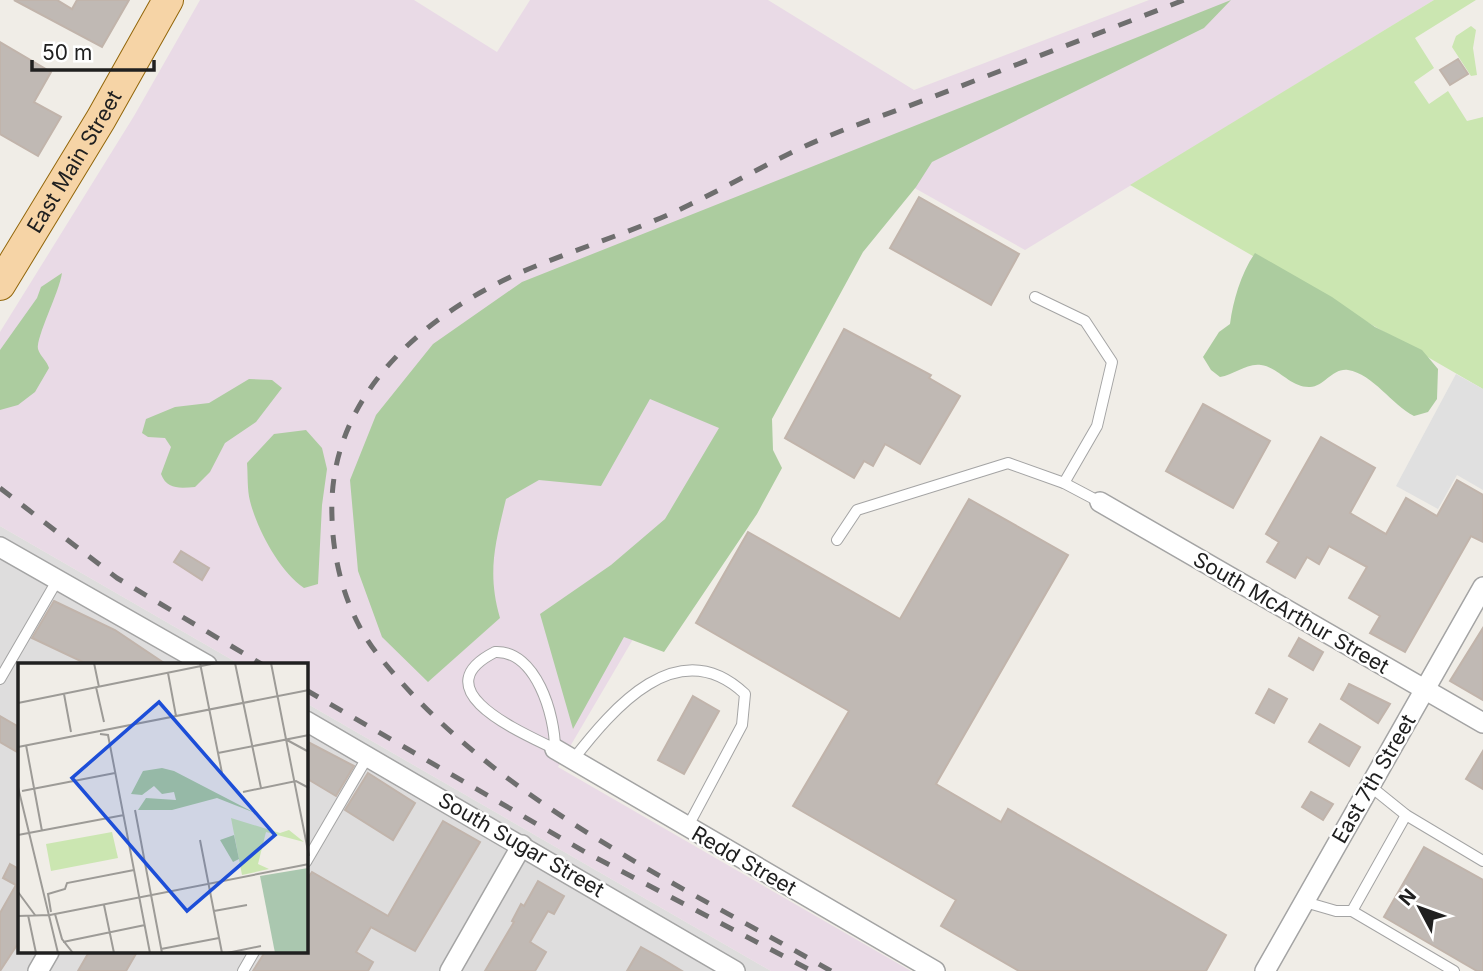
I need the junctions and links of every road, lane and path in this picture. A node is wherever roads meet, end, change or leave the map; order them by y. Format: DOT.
graph roads {
  1 [pos="168,0"];
  2 [pos="0,285"];
  3 [pos="1035,297"];
  4 [pos="1064,483"];
  5 [pos="1100,502"];
  6 [pos="837,540"];
  7 [pos="0,547"];
  8 [pos="58,579"];
  9 [pos="1483,587"];
  10 [pos="204,663"];
  11 [pos="0,679"];
  12 [pos="1425,690"];
  13 [pos="308,722"];
  14 [pos="1483,723"];
  15 [pos="555,750"];
  16 [pos="368,756"];
  17 [pos="572,761"];
  18 [pos="1370,786"];
  19 [pos="1406,815"];
  20 [pos="687,829"];
  21 [pos="522,845"];
  22 [pos="308,859"];
  23 [pos="1483,862"];
  24 [pos="1305,902"];
  25 [pos="1352,911"];
  26 [pos="49,954"];
  27 [pos="253,954"];
  28 [pos="722,968"];
  29 [pos="38,971"];
  30 [pos="243,971"];
  31 [pos="450,971"];
  32 [pos="935,971"];
  33 [pos="1265,971"];
  34 [pos="1454,971"];
  1 -- 2 [label="main road, East Main Street"];
  3 -- 4 [label="lane"];
  4 -- 5 [label="lane"];
  4 -- 6 [label="lane"];
  5 -- 12 [label="street, South McArthur Street"];
  7 -- 8 [label="street"];
  8 -- 10 [label="street"];
  8 -- 11 [label="lane"];
  9 -- 12 [label="street, East 7th Street"];
  12 -- 14 [label="street, South McArthur Street"];
  12 -- 18 [label="street, East 7th Street"];
  13 -- 16 [label="street, South Sugar Street"];
  15 -- 15 [label="lane"];
  15 -- 17 [label="street, Redd Street"];
  16 -- 21 [label="street, South Sugar Street"];
  16 -- 22 [label="lane"];
  17 -- 20 [label="street, Redd Street"];
  17 -- 20 [label="lane"];
  18 -- 19 [label="lane"];
  18 -- 24 [label="street, East 7th Street"];
  19 -- 23 [label="lane"];
  19 -- 25 [label="lane"];
  20 -- 32 [label="street, Redd Street"];
  21 -- 28 [label="street, South Sugar Street"];
  21 -- 31 [label="street"];
  24 -- 25 [label="lane"];
  24 -- 33 [label="street, East 7th Street"];
  25 -- 34 [label="lane"];
  26 -- 29 [label="street"];
  27 -- 30 [label="lane"];
}
